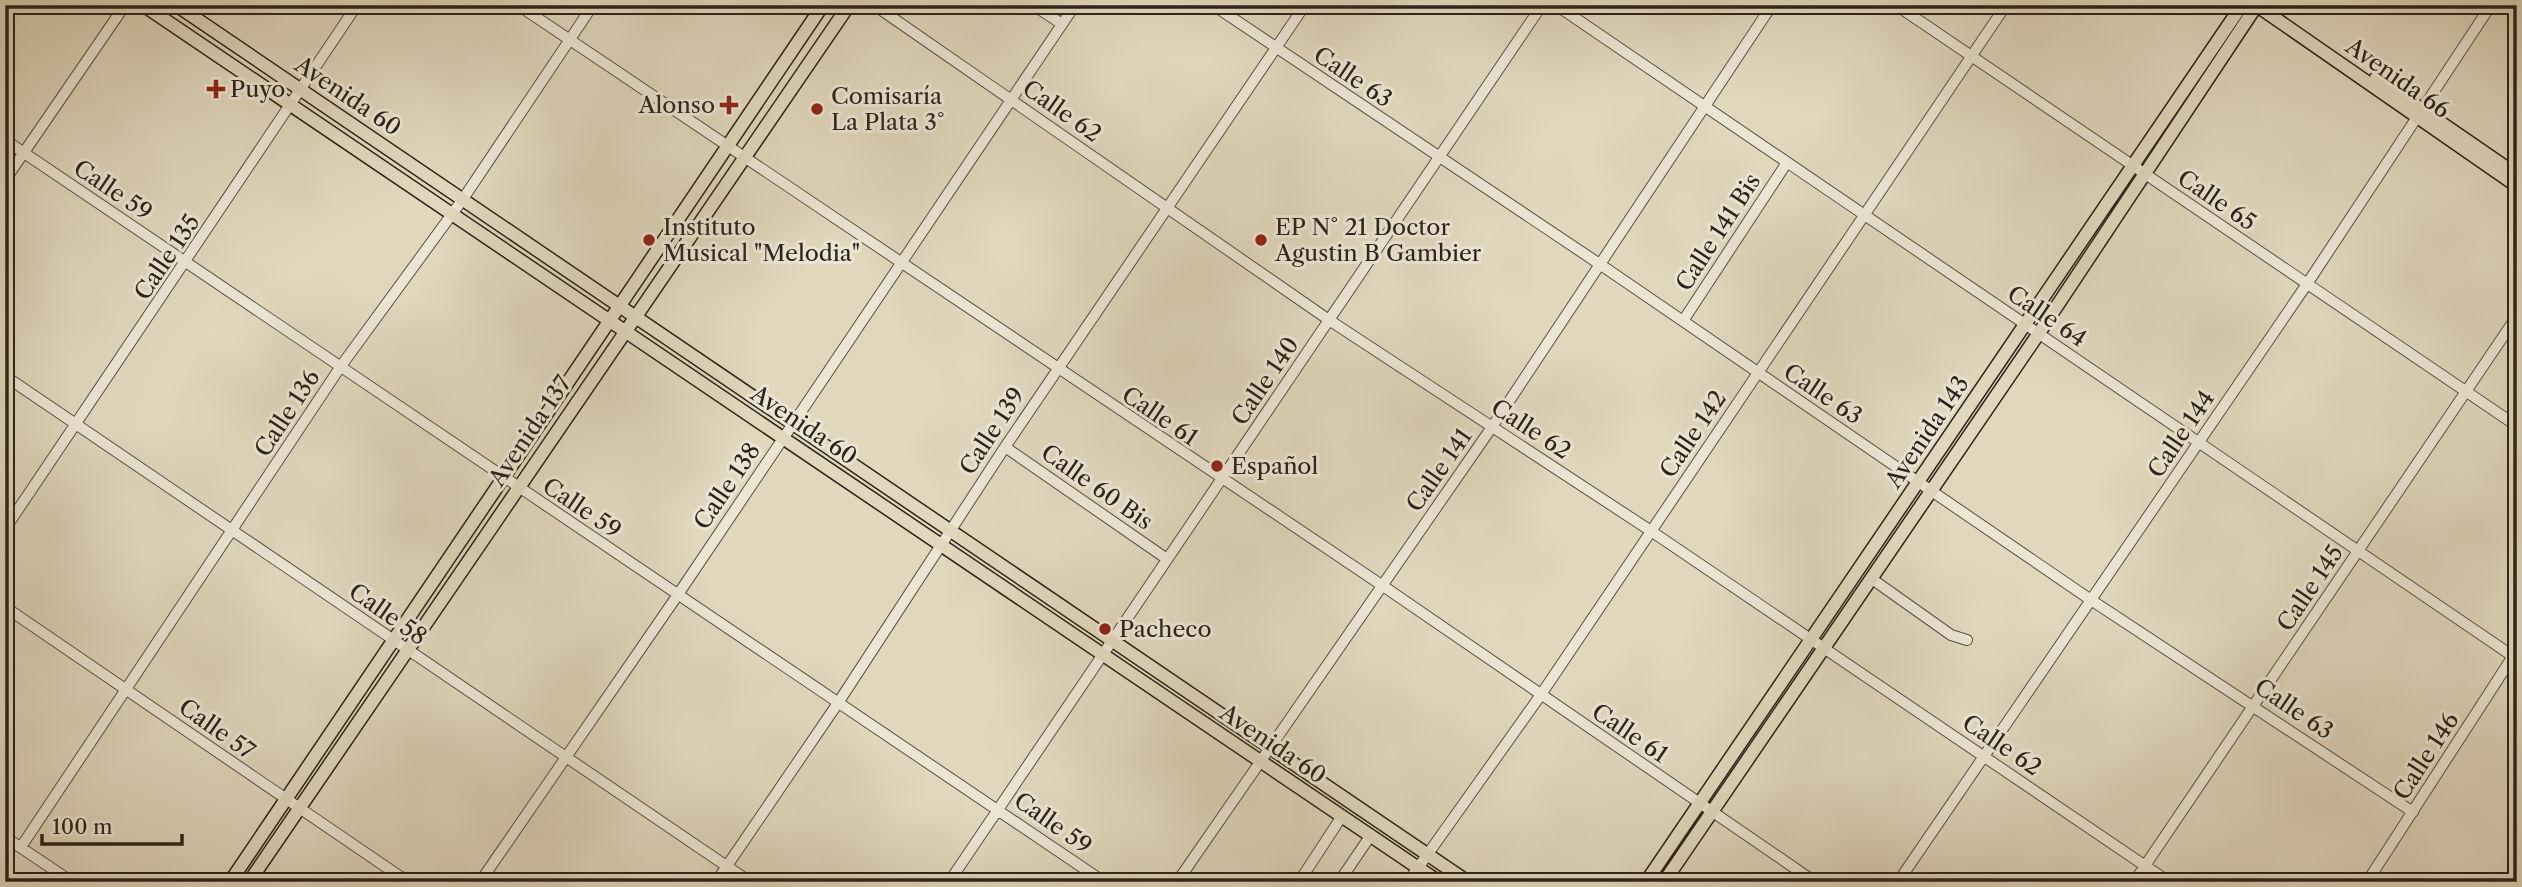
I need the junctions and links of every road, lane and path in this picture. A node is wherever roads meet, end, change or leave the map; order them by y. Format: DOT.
graph roads {
  1 [pos="125,5"];
  2 [pos="143,5"];
  3 [pos="176,5"];
  4 [pos="357,5"];
  5 [pos="518,5"];
  6 [pos="593,5"];
  7 [pos="823,5"];
  8 [pos="849,5"];
  9 [pos="874,5"];
  10 [pos="1033,5"];
  11 [pos="1075,5"];
  12 [pos="1213,5"];
  13 [pos="1305,5"];
  14 [pos="1542,5"];
  15 [pos="1556,5"];
  16 [pos="1772,5"];
  17 [pos="1896,5"];
  18 [pos="2006,5"];
  19 [pos="2242,5"];
  20 [pos="2257,5"];
  21 [pos="2270,5"];
  22 [pos="2491,5"];
  23 [pos="1062,24"];
  24 [pos="569,41"];
  25 [pos="1276,49"];
  26 [pos="1972,56"];
  27 [pos="301,90"];
  28 [pos="1010,98"];
  29 [pos="290,106"];
  30 [pos="1703,107"];
  31 [pos="2418,112"];
  32 [pos="5,140"];
  33 [pos="727,147"];
  34 [pos="24,153"];
  35 [pos="744,158"];
  36 [pos="1440,159"];
  37 [pos="1786,164"];
  38 [pos="2139,170"];
  39 [pos="2517,174"];
  40 [pos="5,180"];
  41 [pos="2517,186"];
  42 [pos="463,199"];
  43 [pos="1167,207"];
  44 [pos="452,214"];
  45 [pos="1864,215"];
  46 [pos="187,263"];
  47 [pos="900,263"];
  48 [pos="1601,265"];
  49 [pos="2307,284"];
  50 [pos="620,307"];
  51 [pos="634,316"];
  52 [pos="2517,316"];
  53 [pos="611,320"];
  54 [pos="1329,320"];
  55 [pos="1683,321"];
  56 [pos="2026,325"];
  57 [pos="625,328"];
  58 [pos="2039,333"];
  59 [pos="341,366"];
  60 [pos="1057,369"];
  61 [pos="1758,373"];
  62 [pos="5,376"];
  63 [pos="2466,393"];
  64 [pos="793,422"];
  65 [pos="75,424"];
  66 [pos="2517,426"];
  67 [pos="1492,427"];
  68 [pos="783,437"];
  69 [pos="2199,441"];
  70 [pos="1005,447"];
  71 [pos="504,479"];
  72 [pos="1221,480"];
  73 [pos="1918,483"];
  74 [pos="517,488"];
  75 [pos="1931,491"];
  76 [pos="5,529"];
  77 [pos="951,530"];
  78 [pos="233,531"];
  79 [pos="1651,531"];
  80 [pos="942,543"];
  81 [pos="2358,551"];
  82 [pos="1167,559"];
  83 [pos="1872,579"];
  84 [pos="1383,586"];
  85 [pos="677,596"];
  86 [pos="2091,600"];
  87 [pos="5,607"];
  88 [pos="1810,639"];
  89 [pos="1114,640"];
  90 [pos="1967,640"];
  91 [pos="394,642"];
  92 [pos="1822,649"];
  93 [pos="407,651"];
  94 [pos="1104,654"];
  95 [pos="2516,655"];
  96 [pos="128,690"];
  97 [pos="1540,696"];
  98 [pos="838,703"];
  99 [pos="2254,705"];
  100 [pos="1272,747"];
  101 [pos="1983,756"];
  102 [pos="564,757"];
  103 [pos="1262,761"];
  104 [pos="286,800"];
  105 [pos="1698,803"];
  106 [pos="299,809"];
  107 [pos="999,809"];
  108 [pos="1711,812"];
  109 [pos="2413,812"];
  110 [pos="1342,816"];
  111 [pos="1371,835"];
  112 [pos="5,837"];
  113 [pos="21,847"];
  114 [pos="1429,855"];
  115 [pos="2145,866"];
  116 [pos="727,867"];
  117 [pos="1418,867"];
  118 [pos="72,882"];
  119 [pos="230,882"];
  120 [pos="248,882"];
  121 [pos="408,882"];
  122 [pos="480,882"];
  123 [pos="716,882"];
  124 [pos="750,882"];
  125 [pos="949,882"];
  126 [pos="1104,882"];
  127 [pos="1177,882"];
  128 [pos="1299,882"];
  129 [pos="1339,882"];
  130 [pos="1408,882"];
  131 [pos="1439,882"];
  132 [pos="1468,882"];
  133 [pos="1646,882"];
  134 [pos="1664,882"];
  135 [pos="1815,882"];
  136 [pos="1899,882"];
  137 [pos="2134,882"];
  138 [pos="2169,882"];
  139 [pos="2367,882"];
  1 -- 34 [label="street"];
  2 -- 29 [label="main road, Avenida 60"];
  3 -- 27 [label="main road, Avenida 60"];
  4 -- 27 [label="street, Calle 135"];
  5 -- 24 [label="street, Calle 61"];
  6 -- 24 [label="street, Calle 136"];
  7 -- 33 [label="main road, Avenida 137"];
  8 -- 35 [label="main road, Avenida 137"];
  9 -- 28 [label="street, Calle 62"];
  10 -- 23 [label="street"];
  11 -- 23 [label="street, Calle 138"];
  12 -- 25 [label="street, Calle 63"];
  13 -- 25 [label="street, Calle 139"];
  14 -- 36 [label="street, Calle 140"];
  15 -- 30 [label="street, Calle 64"];
  16 -- 30 [label="street, Calle 141"];
  17 -- 26 [label="street, Calle 65"];
  18 -- 26 [label="street, Calle 142"];
  19 -- 38 [label="main road, Avenida 143"];
  20 -- 31 [label="main road, Avenida 66"];
  20 -- 38 [label="main road, Avenida 143"];
  21 -- 31 [label="main road, Avenida 66"];
  22 -- 31 [label="street, Calle 144"];
  23 -- 28 [label="street, Calle 138"];
  24 -- 33 [label="street, Calle 61"];
  24 -- 42 [label="street, Calle 136"];
  25 -- 36 [label="street, Calle 63"];
  25 -- 43 [label="street, Calle 139"];
  26 -- 38 [label="street, Calle 65"];
  26 -- 45 [label="street, Calle 142"];
  27 -- 29 [label="street, Calle 135"];
  27 -- 42 [label="main road, Avenida 60"];
  28 -- 43 [label="street, Calle 62"];
  28 -- 47 [label="street, Calle 138"];
  29 -- 44 [label="main road, Avenida 60"];
  29 -- 46 [label="street, Calle 135"];
  30 -- 37 [label="street, Calle 64"];
  30 -- 48 [label="street, Calle 141"];
  31 -- 39 [label="main road, Avenida 66"];
  31 -- 41 [label="main road, Avenida 66"];
  31 -- 49 [label="street, Calle 144"];
  32 -- 34 [label="street, Calle 59"];
  33 -- 35 [label="street, Calle 61"];
  33 -- 50 [label="main road, Avenida 137"];
  34 -- 40 [label="street"];
  34 -- 46 [label="street, Calle 59"];
  35 -- 47 [label="street, Calle 61"];
  35 -- 51 [label="main road, Avenida 137"];
  36 -- 48 [label="street, Calle 63"];
  36 -- 54 [label="street, Calle 140"];
  37 -- 45 [label="street, Calle 64"];
  37 -- 55 [label="street, Calle 141 Bis"];
  38 -- 49 [label="street, Calle 65"];
  38 -- 56 [label="main road, Avenida 143"];
  38 -- 58 [label="main road, Avenida 143"];
  42 -- 44 [label="street, Calle 136"];
  42 -- 50 [label="main road, Avenida 60"];
  43 -- 54 [label="street, Calle 62"];
  43 -- 60 [label="street, Calle 139"];
  44 -- 53 [label="main road, Avenida 60"];
  44 -- 59 [label="street, Calle 136"];
  45 -- 56 [label="street, Calle 64"];
  45 -- 61 [label="street, Calle 142"];
  46 -- 59 [label="street, Calle 59"];
  46 -- 65 [label="street, Calle 135"];
  47 -- 60 [label="street, Calle 61"];
  47 -- 64 [label="street, Calle 138"];
  48 -- 55 [label="street, Calle 63"];
  48 -- 67 [label="street, Calle 141"];
  49 -- 63 [label="street, Calle 65"];
  49 -- 69 [label="street, Calle 144"];
  50 -- 51 [label="main road, Avenida 60"];
  50 -- 53 [label="main road, Avenida 137"];
  51 -- 57 [label="main road, Avenida 137"];
  51 -- 64 [label="main road, Avenida 60"];
  52 -- 63 [label="street, Calle 145"];
  53 -- 57 [label="main road, Avenida 60"];
  53 -- 71 [label="main road, Avenida 137"];
  54 -- 67 [label="street, Calle 62"];
  54 -- 72 [label="street, Calle 140"];
  55 -- 61 [label="street, Calle 63"];
  56 -- 58 [label="street, Calle 64"];
  56 -- 73 [label="main road, Avenida 143"];
  57 -- 68 [label="main road, Avenida 60"];
  57 -- 74 [label="main road, Avenida 137"];
  58 -- 69 [label="street, Calle 64"];
  58 -- 75 [label="main road, Avenida 143"];
  59 -- 71 [label="street, Calle 59"];
  59 -- 78 [label="street, Calle 136"];
  60 -- 70 [label="street, Calle 139"];
  60 -- 72 [label="street, Calle 61"];
  61 -- 73 [label="street, Calle 63"];
  61 -- 79 [label="street, Calle 142"];
  62 -- 65 [label="street, Calle 58"];
  63 -- 66 [label="street, Calle 65"];
  63 -- 81 [label="street, Calle 145"];
  64 -- 68 [label="street, Calle 138"];
  64 -- 77 [label="main road, Avenida 60"];
  65 -- 76 [label="street, Calle 135"];
  65 -- 78 [label="street, Calle 58"];
  67 -- 79 [label="street, Calle 62"];
  67 -- 84 [label="street, Calle 141"];
  68 -- 80 [label="main road, Avenida 60"];
  68 -- 85 [label="street, Calle 138"];
  69 -- 81 [label="street, Calle 64"];
  69 -- 86 [label="street, Calle 144"];
  70 -- 77 [label="street, Calle 139"];
  70 -- 82 [label="street, Calle 60 Bis"];
  71 -- 74 [label="street, Calle 59"];
  71 -- 91 [label="main road, Avenida 137"];
  72 -- 82 [label="street, Calle 140"];
  72 -- 84 [label="street, Calle 61"];
  73 -- 75 [label="street, Calle 63"];
  73 -- 88 [label="main road, Avenida 143"];
  74 -- 85 [label="street, Calle 59"];
  74 -- 93 [label="main road, Avenida 137"];
  75 -- 83 [label="main road, Avenida 143"];
  75 -- 86 [label="street, Calle 63"];
  77 -- 80 [label="street, Calle 139"];
  77 -- 89 [label="main road, Avenida 60"];
  78 -- 91 [label="street, Calle 58"];
  78 -- 96 [label="street, Calle 136"];
  79 -- 88 [label="street, Calle 62"];
  79 -- 97 [label="street, Calle 142"];
  80 -- 94 [label="main road, Avenida 60"];
  80 -- 98 [label="street, Calle 139"];
  81 -- 95 [label="street, Calle 64"];
  81 -- 99 [label="street, Calle 145"];
  82 -- 89 [label="street, Calle 140"];
  83 -- 90 [label="street"];
  83 -- 92 [label="main road, Avenida 143"];
  84 -- 97 [label="street, Calle 61"];
  84 -- 100 [label="street, Calle 141"];
  85 -- 98 [label="street, Calle 59"];
  85 -- 102 [label="street, Calle 138"];
  86 -- 99 [label="street, Calle 63"];
  86 -- 101 [label="street, Calle 144"];
  87 -- 96 [label="street, Calle 57"];
  88 -- 92 [label="street, Calle 62"];
  88 -- 105 [label="main road, Avenida 143"];
  89 -- 94 [label="street, Calle 140"];
  89 -- 100 [label="main road, Avenida 60"];
  91 -- 93 [label="street, Calle 58"];
  91 -- 104 [label="main road, Avenida 137"];
  92 -- 101 [label="street, Calle 62"];
  92 -- 108 [label="main road, Avenida 143"];
  93 -- 102 [label="street, Calle 58"];
  93 -- 106 [label="main road, Avenida 137"];
  94 -- 103 [label="main road, Avenida 60"];
  94 -- 107 [label="street, Calle 140"];
  95 -- 109 [label="street, Calle 146"];
  96 -- 104 [label="street, Calle 57"];
  96 -- 113 [label="street, Calle 136"];
  97 -- 105 [label="street, Calle 61"];
  97 -- 114 [label="street, Calle 142"];
  98 -- 107 [label="street, Calle 59"];
  98 -- 116 [label="street, Calle 139"];
  99 -- 109 [label="street, Calle 63"];
  99 -- 115 [label="street, Calle 145"];
  100 -- 103 [label="street, Calle 141"];
  100 -- 114 [label="main road, Avenida 60"];
  101 -- 115 [label="street, Calle 62"];
  101 -- 136 [label="street, Calle 144"];
  102 -- 116 [label="street, Calle 58"];
  102 -- 122 [label="street, Calle 138"];
  103 -- 110 [label="main road, Avenida 60"];
  103 -- 127 [label="street, Calle 141"];
  104 -- 106 [label="street, Calle 57"];
  104 -- 119 [label="main road, Avenida 137"];
  105 -- 108 [label="street, Calle 61"];
  105 -- 133 [label="main road, Avenida 143"];
  106 -- 120 [label="main road, Avenida 137"];
  106 -- 121 [label="street, Calle 57"];
  107 -- 125 [label="street, Calle 140"];
  107 -- 126 [label="street, Calle 59"];
  108 -- 134 [label="main road, Avenida 143"];
  108 -- 135 [label="street, Calle 61"];
  109 -- 139 [label="street, Calle 146"];
  110 -- 111 [label="main road, Avenida 60"];
  110 -- 128 [label="street"];
  111 -- 117 [label="main road, Avenida 60"];
  111 -- 129 [label="street"];
  112 -- 113 [label="street"];
  113 -- 118 [label="street"];
  114 -- 117 [label="street, Calle 142"];
  114 -- 132 [label="main road, Avenida 60"];
  115 -- 137 [label="street, Calle 145"];
  115 -- 138 [label="street, Calle 62"];
  116 -- 123 [label="street, Calle 139"];
  116 -- 124 [label="street, Calle 58"];
  117 -- 130 [label="street, Calle 142"];
  117 -- 131 [label="main road, Avenida 60"];
}
